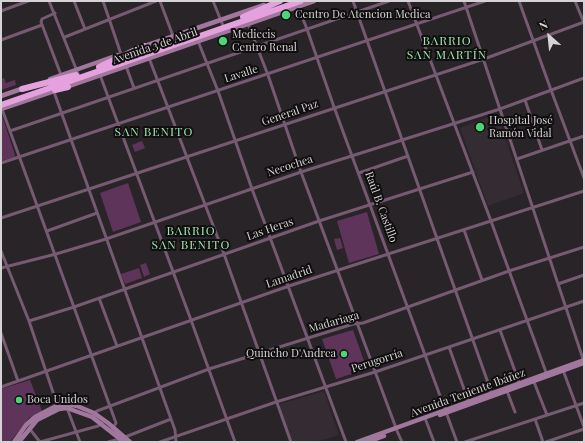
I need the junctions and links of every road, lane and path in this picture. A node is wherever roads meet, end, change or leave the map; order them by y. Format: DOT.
graph roads {
  1 [pos="28,1"];
  2 [pos="49,1"];
  3 [pos="74,1"];
  4 [pos="102,1"];
  5 [pos="156,1"];
  6 [pos="160,1"];
  7 [pos="213,1"];
  8 [pos="280,1"];
  9 [pos="290,1"];
  10 [pos="308,1"];
  11 [pos="314,1"];
  12 [pos="353,1"];
  13 [pos="390,1"];
  14 [pos="408,1"];
  15 [pos="464,1"];
  16 [pos="485,1"];
  17 [pos="519,1"];
  18 [pos="576,1"];
  19 [pos="297,5"];
  20 [pos="274,6"];
  21 [pos="467,8"];
  22 [pos="1,12"];
  23 [pos="357,12"];
  24 [pos="55,13"];
  25 [pos="109,19"];
  26 [pos="245,20"];
  27 [pos="584,23"];
  28 [pos="417,24"];
  29 [pos="42,25"];
  30 [pos="223,26"];
  31 [pos="85,29"];
  32 [pos="307,29"];
  33 [pos="64,37"];
  34 [pos="1,40"];
  35 [pos="198,41"];
  36 [pos="367,41"];
  37 [pos="533,41"];
  38 [pos="175,42"];
  39 [pos="144,46"];
  40 [pos="256,46"];
  41 [pos="121,54"];
  42 [pos="148,56"];
  43 [pos="317,58"];
  44 [pos="484,59"];
  45 [pos="208,63"];
  46 [pos="126,66"];
  47 [pos="99,67"];
  48 [pos="107,72"];
  49 [pos="61,75"];
  50 [pos="78,75"];
  51 [pos="100,75"];
  52 [pos="268,75"];
  53 [pos="436,75"];
  54 [pos="584,78"];
  55 [pos="158,80"];
  56 [pos="68,87"];
  57 [pos="134,88"];
  58 [pos="22,89"];
  59 [pos="551,90"];
  60 [pos="218,91"];
  61 [pos="385,91"];
  62 [pos="54,92"];
  63 [pos="1,96"];
  64 [pos="109,97"];
  65 [pos="17,100"];
  66 [pos="525,100"];
  67 [pos="1,106"];
  68 [pos="168,107"];
  69 [pos="334,107"];
  70 [pos="500,109"];
  71 [pos="62,113"];
  72 [pos="119,123"];
  73 [pos="455,123"];
  74 [pos="285,124"];
  75 [pos="10,132"];
  76 [pos="584,136"];
  77 [pos="72,139"];
  78 [pos="402,140"];
  79 [pos="235,141"];
  80 [pos="570,141"];
  81 [pos="542,150"];
  82 [pos="187,156"];
  83 [pos="353,156"];
  84 [pos="408,156"];
  85 [pos="19,157"];
  86 [pos="517,159"];
  87 [pos="1,163"];
  88 [pos="301,172"];
  89 [pos="359,172"];
  90 [pos="473,172"];
  91 [pos="137,173"];
  92 [pos="584,178"];
  93 [pos="88,188"];
  94 [pos="252,189"];
  95 [pos="420,190"];
  96 [pos="584,191"];
  97 [pos="38,205"];
  98 [pos="205,205"];
  99 [pos="371,205"];
  100 [pos="532,208"];
  101 [pos="97,213"];
  102 [pos="1,218"];
  103 [pos="320,221"];
  104 [pos="491,221"];
  105 [pos="155,222"];
  106 [pos="464,230"];
  107 [pos="47,231"];
  108 [pos="271,238"];
  109 [pos="106,239"];
  110 [pos="437,239"];
  111 [pos="584,247"];
  112 [pos="1,251"];
  113 [pos="56,254"];
  114 [pos="224,254"];
  115 [pos="388,255"];
  116 [pos="549,258"];
  117 [pos="8,266"];
  118 [pos="1,268"];
  119 [pos="338,270"];
  120 [pos="508,271"];
  121 [pos="173,272"];
  122 [pos="584,275"];
  123 [pos="482,280"];
  124 [pos="558,284"];
  125 [pos="289,286"];
  126 [pos="124,289"];
  127 [pos="456,290"];
  128 [pos="99,298"];
  129 [pos="584,300"];
  130 [pos="241,303"];
  131 [pos="566,306"];
  132 [pos="74,307"];
  133 [pos="407,308"];
  134 [pos="191,320"];
  135 [pos="527,320"];
  136 [pos="29,321"];
  137 [pos="358,324"];
  138 [pos="500,330"];
  139 [pos="1,333"];
  140 [pos="142,338"];
  141 [pos="308,338"];
  142 [pos="474,339"];
  143 [pos="117,346"];
  144 [pos="449,347"];
  145 [pos="258,353"];
  146 [pos="425,355"];
  147 [pos="92,356"];
  148 [pos="584,361"];
  149 [pos="209,369"];
  150 [pos="563,370"];
  151 [pos="47,372"];
  152 [pos="375,372"];
  153 [pos="547,375"];
  154 [pos="18,381"];
  155 [pos="534,382"];
  156 [pos="520,385"];
  157 [pos="1,387"];
  158 [pos="326,387"];
  159 [pos="160,388"];
  160 [pos="507,391"];
  161 [pos="492,395"];
  162 [pos="276,402"];
  163 [pos="469,403"];
  164 [pos="584,403"];
  165 [pos="67,406"];
  166 [pos="110,406"];
  167 [pos="576,406"];
  168 [pos="58,407"];
  169 [pos="445,412"];
  170 [pos="515,412"];
  171 [pos="93,415"];
  172 [pos="547,415"];
  173 [pos="171,419"];
  174 [pos="227,419"];
  175 [pos="425,419"];
  176 [pos="534,420"];
  177 [pos="102,423"];
  178 [pos="27,427"];
  179 [pos="584,428"];
  180 [pos="112,429"];
  181 [pos="397,429"];
  182 [pos="77,433"];
  183 [pos="175,436"];
  184 [pos="123,439"];
  185 [pos="373,440"];
  186 [pos="14,442"];
  187 [pos="19,442"];
  188 [pos="40,442"];
  189 [pos="80,442"];
  190 [pos="108,442"];
  191 [pos="130,442"];
  192 [pos="160,442"];
  193 [pos="176,442"];
  194 [pos="235,442"];
  195 [pos="291,442"];
  196 [pos="346,442"];
  197 [pos="357,442"];
  198 [pos="367,442"];
  199 [pos="402,442"];
  200 [pos="434,442"];
  201 [pos="457,442"];
  202 [pos="465,442"];
  203 [pos="544,442"];
  1 -- 22 [label="street"];
  2 -- 24 [label="street"];
  3 -- 31 [label="street"];
  4 -- 25 [label="street"];
  5 -- 25 [label="street"];
  6 -- 38 [label="street"];
  7 -- 30 [label="street"];
  8 -- 20 [label="highway"];
  9 -- 20 [label="highway, Avenida 3 de Abril"];
  10 -- 19 [label="highway"];
  11 -- 19 [label="main road, Avenida 3 de Abril"];
  12 -- 23 [label="street"];
  13 -- 23 [label="street"];
  14 -- 28 [label="street"];
  15 -- 21 [label="street"];
  16 -- 21 [label="street, Lavalle"];
  17 -- 37 [label="street"];
  18 -- 27 [label="street"];
  19 -- 20 [label="highway"];
  19 -- 20 [label="highway, Avenida 3 de Abril"];
  19 -- 32 [label="street, Raúl B. Castillo"];
  20 -- 26 [label="highway, Avenida 3 de Abril"];
  20 -- 30 [label="main road, Avenida 3 de Abril"];
  21 -- 28 [label="street, Lavalle"];
  21 -- 44 [label="street"];
  23 -- 32 [label="street"];
  23 -- 36 [label="street"];
  24 -- 29 [label="street"];
  24 -- 33 [label="street"];
  25 -- 31 [label="street"];
  25 -- 41 [label="street"];
  26 -- 30 [label="highway, Avenida 3 de Abril"];
  26 -- 40 [label="street"];
  27 -- 37 [label="street, General Paz"];
  28 -- 36 [label="street, Lavalle"];
  28 -- 53 [label="street"];
  29 -- 34 [label="street"];
  29 -- 49 [label="street"];
  30 -- 35 [label="main road, Avenida 3 de Abril"];
  30 -- 38 [label="highway, Avenida 3 de Abril"];
  31 -- 33 [label="street"];
  32 -- 40 [label="street"];
  32 -- 43 [label="street, Raúl B. Castillo"];
  33 -- 50 [label="street"];
  35 -- 38 [label="main road, Avenida 3 de Abril"];
  35 -- 45 [label="street"];
  36 -- 43 [label="street, Lavalle"];
  36 -- 61 [label="street"];
  37 -- 44 [label="street, General Paz"];
  37 -- 59 [label="street"];
  38 -- 39 [label="main road, Avenida 3 de Abril"];
  38 -- 42 [label="highway, Avenida 3 de Abril"];
  38 -- 47 [label="highway, Avenida 3 de Abril"];
  39 -- 41 [label="main road, Avenida 3 de Abril"];
  39 -- 47 [label="highway"];
  40 -- 45 [label="street"];
  40 -- 52 [label="street"];
  41 -- 50 [label="main road, Avenida 3 de Abril"];
  42 -- 46 [label="main road, Avenida 3 de Abril"];
  42 -- 48 [label="highway"];
  42 -- 50 [label="highway, Avenida 3 de Abril"];
  42 -- 55 [label="street"];
  43 -- 52 [label="street, Lavalle"];
  43 -- 69 [label="street, Raúl B. Castillo"];
  44 -- 53 [label="street, General Paz"];
  44 -- 70 [label="street"];
  45 -- 55 [label="street"];
  45 -- 60 [label="street"];
  46 -- 48 [label="main road, Avenida 3 de Abril"];
  46 -- 57 [label="street"];
  47 -- 50 [label="highway, Avenida 3 de Abril"];
  48 -- 51 [label="main road, Avenida 3 de Abril"];
  49 -- 50 [label="main road, Avenida 3 de Abril"];
  49 -- 58 [label="main road, Avenida 3 de Abril"];
  50 -- 51 [label="main road, Avenida 3 de Abril"];
  50 -- 56 [label="main road, Avenida 3 de Abril"];
  50 -- 58 [label="highway"];
  50 -- 65 [label="highway, Avenida 3 de Abril"];
  50 -- 67 [label="highway, Avenida 3 de Abril"];
  51 -- 64 [label="street"];
  52 -- 60 [label="street, Lavalle"];
  52 -- 74 [label="street"];
  53 -- 61 [label="street, General Paz"];
  53 -- 73 [label="street"];
  54 -- 59 [label="street, Necochea"];
  55 -- 57 [label="street"];
  55 -- 68 [label="street"];
  56 -- 62 [label="main road, Avenida 3 de Abril"];
  56 -- 65 [label="highway"];
  57 -- 64 [label="street"];
  58 -- 63 [label="main road, Avenida 3 de Abril"];
  59 -- 66 [label="street, Necochea"];
  59 -- 80 [label="street"];
  60 -- 68 [label="street, Lavalle"];
  60 -- 79 [label="street"];
  61 -- 69 [label="street, General Paz"];
  61 -- 78 [label="street"];
  62 -- 67 [label="main road, Avenida 3 de Abril"];
  62 -- 71 [label="street"];
  64 -- 71 [label="street"];
  64 -- 72 [label="street"];
  65 -- 67 [label="highway, Avenida 3 de Abril"];
  66 -- 70 [label="street, Necochea"];
  66 -- 81 [label="street"];
  67 -- 75 [label="street"];
  68 -- 72 [label="street, Lavalle"];
  68 -- 82 [label="street"];
  69 -- 74 [label="street, General Paz"];
  69 -- 83 [label="street, Raúl B. Castillo"];
  70 -- 73 [label="street, Necochea"];
  70 -- 86 [label="street"];
  71 -- 75 [label="street"];
  71 -- 77 [label="street"];
  72 -- 77 [label="street, Lavalle"];
  72 -- 91 [label="street"];
  73 -- 78 [label="street, Necochea"];
  73 -- 90 [label="street"];
  74 -- 79 [label="street, General Paz"];
  74 -- 88 [label="street"];
  75 -- 85 [label="street"];
  76 -- 80 [label="street"];
  77 -- 85 [label="street, Lavalle"];
  77 -- 93 [label="street"];
  78 -- 83 [label="street, Necochea"];
  78 -- 84 [label="street"];
  79 -- 82 [label="street, General Paz"];
  79 -- 94 [label="street"];
  80 -- 81 [label="street"];
  80 -- 92 [label="street"];
  81 -- 86 [label="street"];
  82 -- 91 [label="street, General Paz"];
  82 -- 98 [label="street"];
  83 -- 88 [label="street, Necochea"];
  83 -- 89 [label="street, Raúl B. Castillo"];
  84 -- 89 [label="street"];
  84 -- 95 [label="street"];
  85 -- 87 [label="street, Lavalle"];
  85 -- 97 [label="street"];
  86 -- 100 [label="street"];
  88 -- 94 [label="street, Necochea"];
  88 -- 103 [label="street"];
  89 -- 99 [label="street, Raúl B. Castillo"];
  90 -- 95 [label="street, Las Heras"];
  90 -- 104 [label="street"];
  91 -- 93 [label="street, General Paz"];
  91 -- 105 [label="street"];
  93 -- 97 [label="street, General Paz"];
  93 -- 101 [label="street"];
  94 -- 98 [label="street, Necochea"];
  94 -- 108 [label="street"];
  95 -- 99 [label="street, Las Heras"];
  95 -- 110 [label="street"];
  96 -- 100 [label="street, Lamadrid"];
  97 -- 102 [label="street, General Paz"];
  97 -- 107 [label="street"];
  98 -- 105 [label="street, Necochea"];
  98 -- 114 [label="street"];
  99 -- 103 [label="street, Las Heras"];
  99 -- 115 [label="street, Raúl B. Castillo"];
  100 -- 104 [label="street, Lamadrid"];
  100 -- 116 [label="street"];
  101 -- 107 [label="street"];
  101 -- 109 [label="street"];
  103 -- 108 [label="street, Las Heras"];
  103 -- 119 [label="street"];
  104 -- 106 [label="street, Lamadrid"];
  104 -- 120 [label="street"];
  105 -- 109 [label="street, Necochea"];
  105 -- 121 [label="street"];
  106 -- 110 [label="street, Lamadrid"];
  106 -- 123 [label="street"];
  107 -- 113 [label="street"];
  108 -- 114 [label="street, Las Heras"];
  108 -- 125 [label="street"];
  109 -- 113 [label="street, Necochea"];
  109 -- 126 [label="street"];
  110 -- 115 [label="street, Lamadrid"];
  110 -- 127 [label="street"];
  111 -- 116 [label="street, Madariaga"];
  112 -- 117 [label="street"];
  113 -- 117 [label="street, Necochea"];
  113 -- 132 [label="street"];
  114 -- 121 [label="street, Las Heras"];
  114 -- 130 [label="street"];
  115 -- 119 [label="street, Lamadrid"];
  115 -- 133 [label="street, Raúl B. Castillo"];
  116 -- 120 [label="street, Madariaga"];
  116 -- 124 [label="street"];
  117 -- 118 [label="street, Necochea"];
  117 -- 136 [label="street"];
  119 -- 125 [label="street, Lamadrid"];
  119 -- 137 [label="street"];
  120 -- 123 [label="street, Madariaga"];
  120 -- 135 [label="street"];
  121 -- 126 [label="street, Las Heras"];
  121 -- 134 [label="street"];
  122 -- 124 [label="street"];
  123 -- 127 [label="street, Madariaga"];
  124 -- 131 [label="street"];
  125 -- 130 [label="street, Lamadrid"];
  125 -- 141 [label="street"];
  126 -- 128 [label="street, Las Heras"];
  126 -- 140 [label="street"];
  127 -- 133 [label="street, Madariaga"];
  127 -- 142 [label="street"];
  128 -- 132 [label="street, Las Heras"];
  128 -- 143 [label="street"];
  129 -- 131 [label="street, Perugorría"];
  130 -- 134 [label="street, Lamadrid"];
  130 -- 145 [label="street"];
  131 -- 135 [label="street, Perugorría"];
  131 -- 148 [label="street"];
  132 -- 136 [label="street, Las Heras"];
  132 -- 147 [label="street"];
  133 -- 137 [label="street, Madariaga"];
  133 -- 146 [label="street, Raúl B. Castillo"];
  134 -- 140 [label="street, Lamadrid"];
  134 -- 149 [label="street"];
  135 -- 138 [label="street, Perugorría"];
  135 -- 153 [label="street"];
  136 -- 151 [label="street"];
  137 -- 141 [label="street, Madariaga"];
  137 -- 152 [label="street"];
  138 -- 142 [label="street, Perugorría"];
  138 -- 156 [label="street"];
  139 -- 154 [label="street"];
  140 -- 143 [label="street, Lamadrid"];
  140 -- 159 [label="street"];
  141 -- 145 [label="street, Madariaga"];
  141 -- 158 [label="street"];
  142 -- 144 [label="street, Perugorría"];
  142 -- 161 [label="street"];
  143 -- 147 [label="street, Lamadrid"];
  144 -- 146 [label="street, Perugorría"];
  144 -- 163 [label="street"];
  145 -- 149 [label="street, Madariaga"];
  145 -- 162 [label="street"];
  146 -- 152 [label="street, Perugorría"];
  146 -- 169 [label="street, Raúl B. Castillo"];
  147 -- 151 [label="street, Lamadrid"];
  147 -- 166 [label="street"];
  148 -- 150 [label="main road, Avenida Teniente Ibáñez"];
  149 -- 159 [label="street, Madariaga"];
  149 -- 174 [label="street"];
  150 -- 153 [label="main road, Avenida Teniente Ibáñez"];
  150 -- 167 [label="street"];
  151 -- 154 [label="street, Lamadrid"];
  151 -- 168 [label="street"];
  152 -- 158 [label="street, Perugorría"];
  152 -- 181 [label="street"];
  153 -- 155 [label="main road, Avenida Teniente Ibáñez"];
  153 -- 156 [label="main road, Avenida Teniente Ibáñez"];
  154 -- 157 [label="street, Lamadrid"];
  155 -- 156 [label="main road, Avenida Teniente Ibáñez"];
  155 -- 172 [label="street"];
  156 -- 160 [label="main road, Avenida Teniente Ibáñez"];
  156 -- 161 [label="main road, Avenida Teniente Ibáñez"];
  158 -- 162 [label="street, Perugorría"];
  158 -- 196 [label="street"];
  159 -- 166 [label="street, Madariaga"];
  159 -- 173 [label="street"];
  160 -- 161 [label="main road, Avenida Teniente Ibáñez"];
  160 -- 170 [label="street"];
  161 -- 163 [label="main road, Avenida Teniente Ibáñez"];
  162 -- 174 [label="street, Perugorría"];
  162 -- 195 [label="street"];
  163 -- 169 [label="main road, Avenida Teniente Ibáñez"];
  164 -- 167 [label="street"];
  165 -- 168 [label="main road"];
  165 -- 171 [label="main road"];
  165 -- 182 [label="street"];
  166 -- 171 [label="street, Madariaga"];
  166 -- 180 [label="street"];
  167 -- 172 [label="street"];
  167 -- 179 [label="street"];
  168 -- 178 [label="main road"];
  169 -- 175 [label="main road, Avenida Teniente Ibáñez"];
  169 -- 201 [label="street, Raúl B. Castillo"];
  171 -- 177 [label="main road"];
  171 -- 180 [label="main road"];
  172 -- 176 [label="street"];
  173 -- 183 [label="street"];
  173 -- 184 [label="street"];
  174 -- 183 [label="street, Perugorría"];
  174 -- 194 [label="street"];
  175 -- 181 [label="main road, Avenida Teniente Ibáñez"];
  175 -- 200 [label="street"];
  176 -- 202 [label="street"];
  176 -- 203 [label="street"];
  177 -- 180 [label="main road"];
  177 -- 182 [label="street"];
  178 -- 186 [label="main road"];
  178 -- 187 [label="main road"];
  178 -- 188 [label="street"];
  179 -- 203 [label="street"];
  180 -- 184 [label="main road"];
  181 -- 185 [label="main road, Avenida Teniente Ibáñez"];
  181 -- 199 [label="street"];
  182 -- 188 [label="street"];
  182 -- 189 [label="street"];
  183 -- 192 [label="street, Perugorría"];
  183 -- 193 [label="street"];
  184 -- 190 [label="street"];
  184 -- 191 [label="main road"];
  185 -- 197 [label="main road, Avenida Teniente Ibáñez"];
  185 -- 198 [label="main road, Avenida Teniente Ibáñez"];
}
